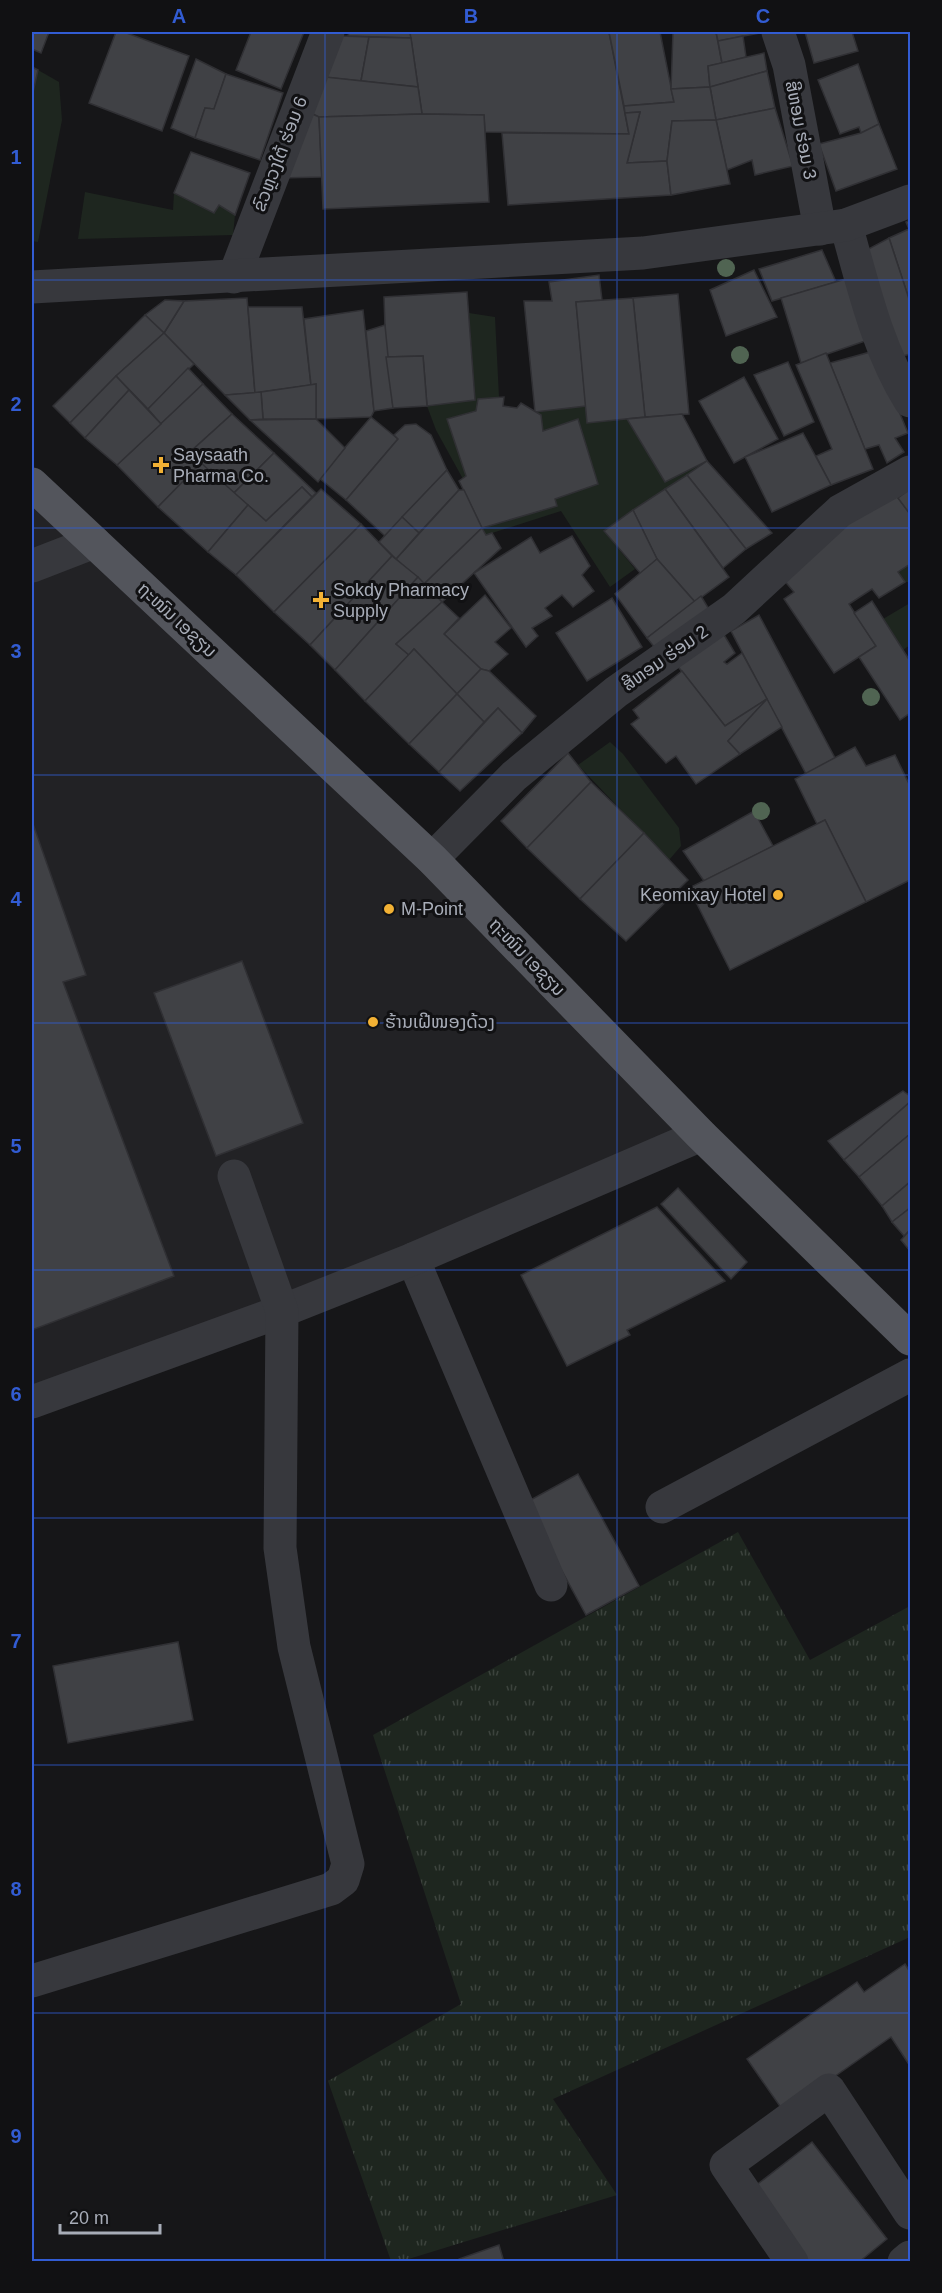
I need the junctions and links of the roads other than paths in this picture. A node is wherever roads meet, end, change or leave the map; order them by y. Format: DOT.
graph roads {
  1 [pos="328,32"];
  2 [pos="778,32"];
  3 [pos="910,201"];
  4 [pos="833,227"];
  5 [pos="234,277"];
  6 [pos="32,287"];
  7 [pos="910,401"];
  8 [pos="910,472"];
  9 [pos="32,484"];
  10 [pos="94,542"];
  11 [pos="32,566"];
  12 [pos="432,859"];
  13 [pos="701,1135"];
  14 [pos="234,1176"];
  15 [pos="414,1258"];
  16 [pos="282,1311"];
  17 [pos="910,1339"];
  18 [pos="910,1375"];
  19 [pos="32,1402"];
  20 [pos="662,1507"];
  21 [pos="551,1585"];
  22 [pos="32,1981"];
  23 [pos="910,2213"];
  24 [pos="910,2257"];
  25 [pos="792,2262"];
  26 [pos="904,2262"];
  1 -- 5 [label="street, ຂົວຫຼວງໃຕ້ ຮ່ອມ 6"];
  2 -- 4 [label="street, ສີຫອມ ຮ່ອມ 3"];
  3 -- 4 [label="street"];
  4 -- 5 [label="street"];
  4 -- 7 [label="street"];
  5 -- 6 [label="street"];
  8 -- 12 [label="street, ສີຫອມ ຮ່ອມ 2"];
  9 -- 10 [label="main road, ຖະໜົນ ເອຊຽນ"];
  10 -- 11 [label="street"];
  10 -- 12 [label="main road, ຖະໜົນ ເອຊຽນ"];
  12 -- 13 [label="main road, ຖະໜົນ ເອຊຽນ"];
  13 -- 15 [label="street"];
  13 -- 17 [label="main road, ຖະໜົນ ເອຊຽນ"];
  14 -- 16 [label="street"];
  15 -- 16 [label="street"];
  15 -- 21 [label="street"];
  16 -- 19 [label="street"];
  16 -- 22 [label="street"];
  18 -- 20 [label="street"];
  23 -- 25 [label="street"];
  24 -- 26 [label="street"];
}
